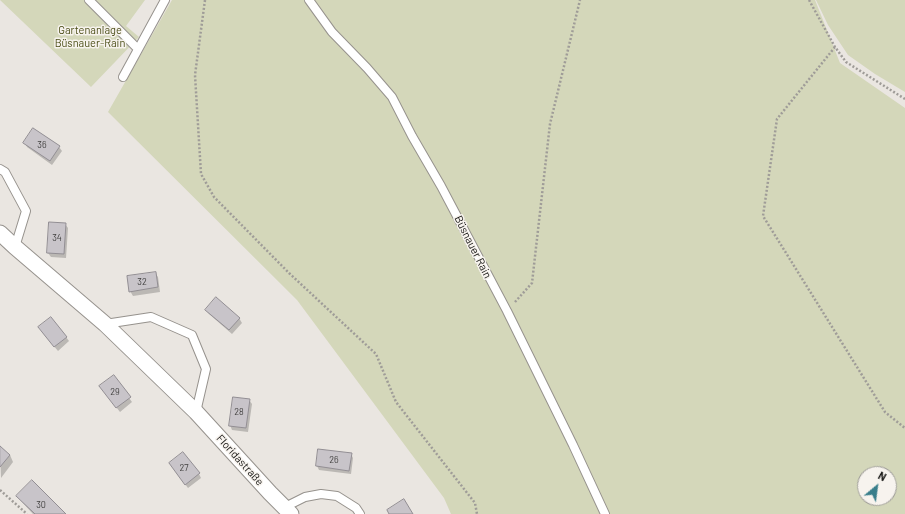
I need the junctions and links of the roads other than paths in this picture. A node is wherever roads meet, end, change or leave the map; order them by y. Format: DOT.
graph roads {
  1 [pos="89,0"];
  2 [pos="165,0"];
  3 [pos="309,0"];
  4 [pos="138,49"];
  5 [pos="123,77"];
  6 [pos="0,169"];
  7 [pos="0,233"];
  8 [pos="15,247"];
  9 [pos="105,324"];
  10 [pos="196,412"];
  11 [pos="288,510"];
  12 [pos="360,514"];
  13 [pos="605,514"];
  1 -- 4 [label="lane"];
  2 -- 4 [label="lane"];
  3 -- 13 [label="lane, Büsnauer Rain"];
  4 -- 5 [label="lane"];
  6 -- 8 [label="lane"];
  7 -- 8 [label="street, Floridastraße"];
  8 -- 9 [label="street, Floridastraße"];
  9 -- 10 [label="street, Floridastraße"];
  9 -- 10 [label="lane"];
  10 -- 11 [label="street, Floridastraße"];
  11 -- 12 [label="lane, Floridastraße"];
}
